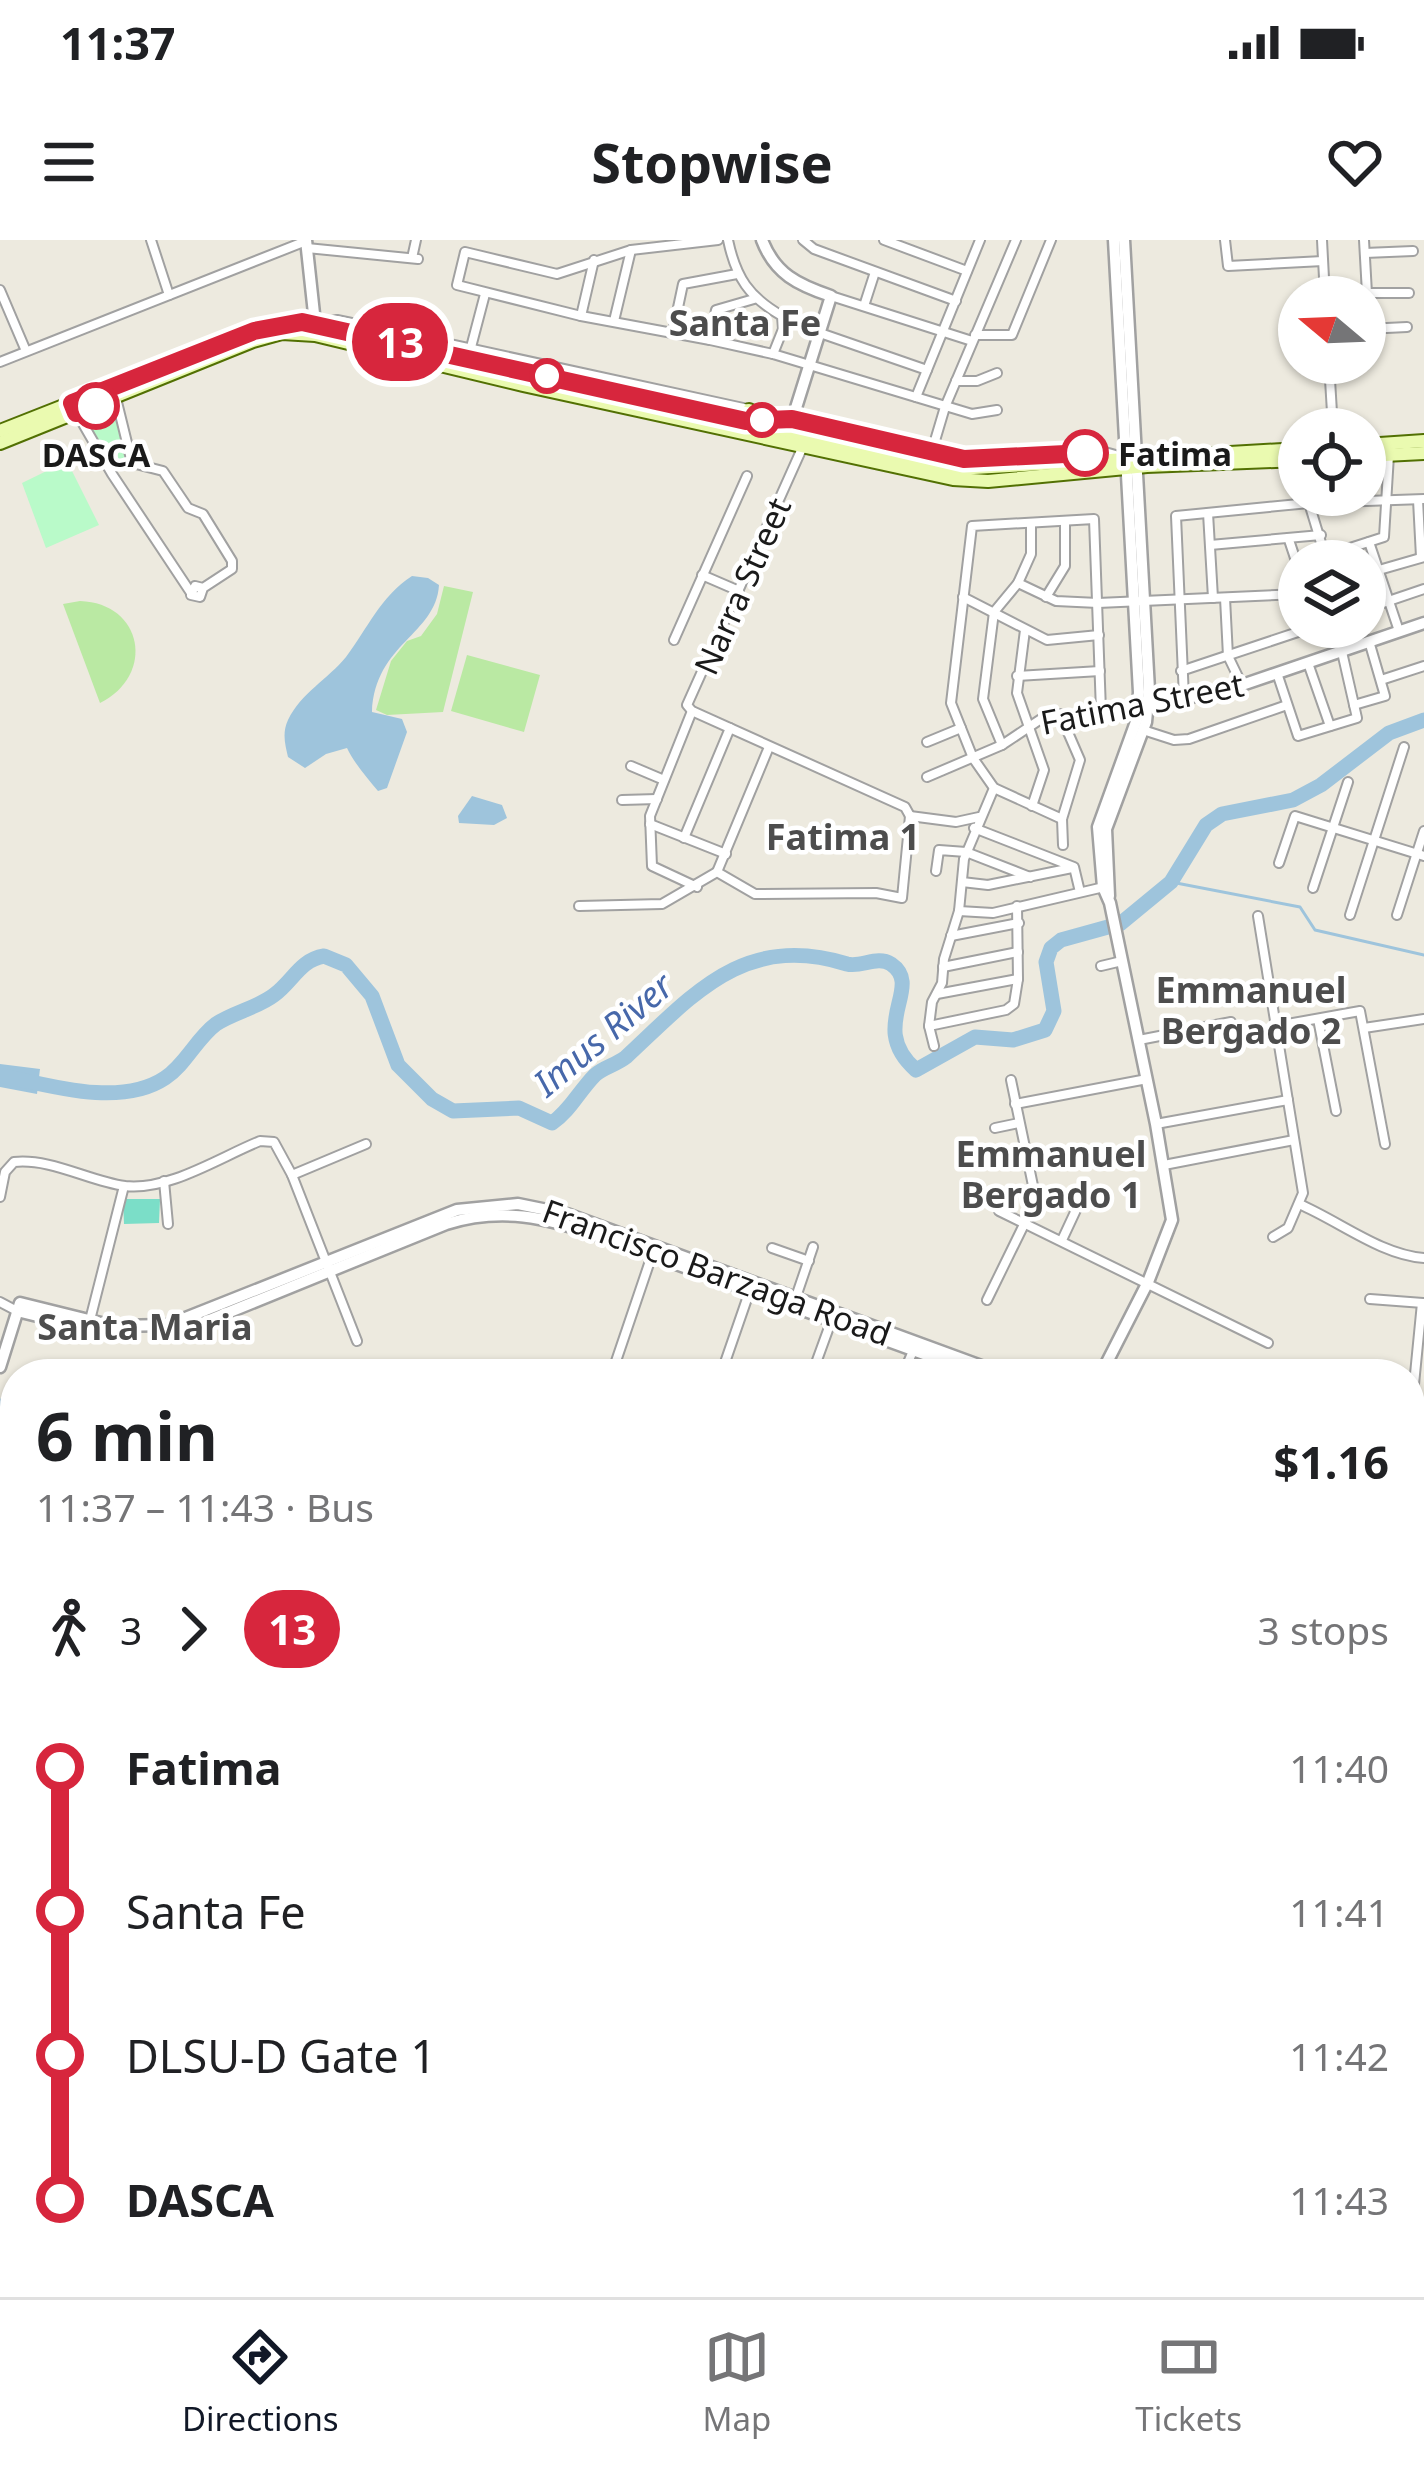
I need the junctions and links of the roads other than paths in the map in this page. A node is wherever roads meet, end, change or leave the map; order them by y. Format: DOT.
graph roads {
  1 [pos="151,240"];
  2 [pos="359,240"];
  3 [pos="416,240"];
  4 [pos="718,240"];
  5 [pos="728,240"];
  6 [pos="761,240"];
  7 [pos="803,240"];
  8 [pos="884,240"];
  9 [pos="980,240"];
  10 [pos="1016,240"];
  11 [pos="1051,240"];
  12 [pos="1114,240"];
  13 [pos="1124,240"];
  14 [pos="1226,240"];
  15 [pos="1322,240"];
  16 [pos="1364,240"];
  17 [pos="306,243"];
  18 [pos="631,250"];
  19 [pos="1413,251"];
  20 [pos="357,252"];
  21 [pos="1365,253"];
  22 [pos="594,260"];
  23 [pos="1323,261"];
  24 [pos="967,271"];
  25 [pos="875,272"];
  26 [pos="737,274"];
  27 [pos="1324,276"];
  28 [pos="1366,276"];
  29 [pos="0,290"];
  30 [pos="1386,293"];
  31 [pos="1409,293"];
  32 [pos="485,294"];
  33 [pos="169,295"];
  34 [pos="831,296"];
  35 [pos="754,298"];
  36 [pos="956,301"];
  37 [pos="864,306"];
  38 [pos="581,316"];
  39 [pos="614,321"];
  40 [pos="1407,327"];
  41 [pos="1386,328"];
  42 [pos="316,330"];
  43 [pos="674,331"];
  44 [pos="943,331"];
  45 [pos="820,334"];
  46 [pos="973,338"];
  47 [pos="710,340"];
  48 [pos="26,351"];
  49 [pos="470,354"];
  50 [pos="773,354"];
  51 [pos="0,362"];
  52 [pos="808,366"];
  53 [pos="927,370"];
  54 [pos="997,373"];
  55 [pos="956,381"];
  56 [pos="114,393"];
  57 [pos="916,397"];
  58 [pos="945,407"];
  59 [pos="74,408"];
  60 [pos="997,410"];
  61 [pos="748,415"];
  62 [pos="789,430"];
  63 [pos="0,431"];
  64 [pos="805,440"];
  65 [pos="1424,441"];
  66 [pos="1126,442"];
  67 [pos="0,443"];
  68 [pos="1386,444"];
  69 [pos="1278,450"];
  70 [pos="1424,453"];
  71 [pos="931,454"];
  72 [pos="1386,455"];
  73 [pos="1389,455"];
  74 [pos="1278,460"];
  75 [pos="1124,461"];
  76 [pos="132,463"];
  77 [pos="112,474"];
  78 [pos="747,476"];
  79 [pos="1421,500"];
  80 [pos="1388,503"];
  81 [pos="1278,505"];
  82 [pos="1208,513"];
  83 [pos="1314,516"];
  84 [pos="1064,521"];
  85 [pos="1031,523"];
  86 [pos="1321,535"];
  87 [pos="1289,540"];
  88 [pos="1322,540"];
  89 [pos="1375,540"];
  90 [pos="1278,541"];
  91 [pos="1210,545"];
  92 [pos="1423,557"];
  93 [pos="1386,566"];
  94 [pos="702,575"];
  95 [pos="1018,584"];
  96 [pos="1386,589"];
  97 [pos="1424,589"];
  98 [pos="739,591"];
  99 [pos="1278,595"];
  100 [pos="963,597"];
  101 [pos="1046,597"];
  102 [pos="1214,598"];
  103 [pos="1225,598"];
  104 [pos="1178,600"];
  105 [pos="1390,600"];
  106 [pos="1138,601"];
  107 [pos="1386,601"];
  108 [pos="1098,604"];
  109 [pos="994,612"];
  110 [pos="1424,623"];
  111 [pos="1025,630"];
  112 [pos="1399,631"];
  113 [pos="1100,635"];
  114 [pos="1386,635"];
  115 [pos="1278,639"];
  116 [pos="674,640"];
  117 [pos="1350,648"];
  118 [pos="1371,648"];
  119 [pos="1342,651"];
  120 [pos="1228,656"];
  121 [pos="1308,663"];
  122 [pos="1424,667"];
  123 [pos="1100,671"];
  124 [pos="1181,671"];
  125 [pos="1277,673"];
  126 [pos="1017,676"];
  127 [pos="1381,680"];
  128 [pos="1242,685"];
  129 [pos="1184,700"];
  130 [pos="1287,705"];
  131 [pos="1354,705"];
  132 [pos="1143,708"];
  133 [pos="692,711"];
  134 [pos="1101,711"];
  135 [pos="1060,714"];
  136 [pos="1027,725"];
  137 [pos="1330,726"];
  138 [pos="730,728"];
  139 [pos="961,728"];
  140 [pos="1143,730"];
  141 [pos="927,742"];
  142 [pos="1001,745"];
  143 [pos="769,747"];
  144 [pos="1404,747"];
  145 [pos="973,758"];
  146 [pos="631,766"];
  147 [pos="927,777"];
  148 [pos="664,780"];
  149 [pos="1348,782"];
  150 [pos="994,788"];
  151 [pos="656,799"];
  152 [pos="622,800"];
  153 [pos="1032,806"];
  154 [pos="910,816"];
  155 [pos="979,818"];
  156 [pos="1061,819"];
  157 [pos="650,824"];
  158 [pos="1332,827"];
  159 [pos="974,828"];
  160 [pos="1424,831"];
  161 [pos="685,838"];
  162 [pos="1375,841"];
  163 [pos="1063,845"];
  164 [pos="966,852"];
  165 [pos="726,854"];
  166 [pos="1421,856"];
  167 [pos="1279,863"];
  168 [pos="1074,867"];
  169 [pos="936,871"];
  170 [pos="717,872"];
  171 [pos="1030,878"];
  172 [pos="962,882"];
  173 [pos="1107,886"];
  174 [pos="697,887"];
  175 [pos="1313,888"];
  176 [pos="1080,892"];
  177 [pos="579,906"];
  178 [pos="1017,907"];
  179 [pos="959,911"];
  180 [pos="1350,915"];
  181 [pos="1396,915"];
  182 [pos="1258,916"];
  183 [pos="1018,922"];
  184 [pos="951,936"];
  185 [pos="1018,952"];
  186 [pos="1120,955"];
  187 [pos="1101,966"];
  188 [pos="943,967"];
  189 [pos="1018,979"];
  190 [pos="937,994"];
  191 [pos="1318,1019"];
  192 [pos="1424,1019"];
  193 [pos="1231,1022"];
  194 [pos="929,1026"];
  195 [pos="1275,1026"];
  196 [pos="1364,1028"];
  197 [pos="1139,1040"];
  198 [pos="934,1046"];
  199 [pos="1147,1079"];
  200 [pos="1011,1080"];
  201 [pos="1288,1100"];
  202 [pos="1015,1104"];
  203 [pos="1336,1111"];
  204 [pos="1018,1123"];
  205 [pos="1156,1124"];
  206 [pos="994,1128"];
  207 [pos="1294,1140"];
  208 [pos="366,1144"];
  209 [pos="1385,1144"];
  210 [pos="1164,1165"];
  211 [pos="292,1175"];
  212 [pos="164,1181"];
  213 [pos="124,1186"];
  214 [pos="1075,1195"];
  215 [pos="0,1197"];
  216 [pos="1299,1204"];
  217 [pos="999,1211"];
  218 [pos="1027,1222"];
  219 [pos="168,1224"];
  220 [pos="1273,1237"];
  221 [pos="1062,1240"];
  222 [pos="813,1247"];
  223 [pos="772,1248"];
  224 [pos="654,1252"];
  225 [pos="1424,1258"];
  226 [pos="809,1261"];
  227 [pos="328,1267"];
  228 [pos="1148,1282"];
  229 [pos="749,1293"];
  230 [pos="795,1299"];
  231 [pos="1370,1299"];
  232 [pos="987,1300"];
  233 [pos="2,1303"];
  234 [pos="1423,1303"];
  235 [pos="19,1307"];
  236 [pos="832,1317"];
  237 [pos="90,1321"];
  238 [pos="357,1341"];
  239 [pos="1268,1343"];
  240 [pos="913,1351"];
  241 [pos="3,1359"];
  242 [pos="617,1359"];
  243 [pos="726,1359"];
  244 [pos="817,1359"];
  245 [pos="910,1359"];
  246 [pos="929,1359"];
  247 [pos="958,1359"];
  248 [pos="1109,1359"];
  249 [pos="1417,1359"];
  1 -- 33 [label="street"];
  2 -- 20 [label="street"];
  3 -- 20 [label="street"];
  4 -- 18 [label="street"];
  5 -- 26 [label="street"];
  6 -- 34 [label="street"];
  7 -- 25 [label="street"];
  8 -- 24 [label="street"];
  9 -- 24 [label="street"];
  10 -- 46 [label="street"];
  11 -- 46 [label="street"];
  12 -- 66 [label="street"];
  13 -- 75 [label="street"];
  14 -- 23 [label="street"];
  15 -- 23 [label="street"];
  16 -- 21 [label="street"];
  17 -- 20 [label="street"];
  17 -- 33 [label="street"];
  17 -- 42 [label="street"];
  18 -- 22 [label="street"];
  18 -- 39 [label="street"];
  19 -- 21 [label="street"];
  21 -- 28 [label="street"];
  22 -- 32 [label="street"];
  22 -- 38 [label="street"];
  23 -- 27 [label="street"];
  24 -- 36 [label="street"];
  25 -- 36 [label="street"];
  25 -- 37 [label="street"];
  26 -- 35 [label="street"];
  26 -- 43 [label="street"];
  29 -- 48 [label="street"];
  30 -- 31 [label="street"];
  32 -- 38 [label="street"];
  32 -- 49 [label="street"];
  33 -- 48 [label="street"];
  34 -- 37 [label="street"];
  34 -- 45 [label="street"];
  35 -- 47 [label="street"];
  35 -- 50 [label="street"];
  36 -- 44 [label="street"];
  37 -- 44 [label="street"];
  38 -- 39 [label="street"];
  39 -- 43 [label="street"];
  40 -- 41 [label="street"];
  42 -- 49 [label="main road"];
  42 -- 56 [label="main road"];
  42 -- 62 [label="main road"];
  43 -- 47 [label="street"];
  44 -- 46 [label="street"];
  44 -- 53 [label="street"];
  45 -- 52 [label="street"];
  45 -- 53 [label="street"];
  46 -- 55 [label="street"];
  47 -- 50 [label="street"];
  48 -- 51 [label="street"];
  49 -- 61 [label="main road"];
  50 -- 52 [label="street"];
  52 -- 57 [label="street"];
  52 -- 62 [label="street"];
  53 -- 57 [label="street"];
  54 -- 55 [label="street"];
  55 -- 58 [label="street"];
  56 -- 59 [label="main road"];
  56 -- 76 [label="street"];
  57 -- 58 [label="street"];
  58 -- 60 [label="street"];
  58 -- 71 [label="street"];
  59 -- 63 [label="main road"];
  59 -- 67 [label="main road"];
  59 -- 77 [label="street"];
  61 -- 62 [label="main road"];
  61 -- 62 [label="main road"];
  62 -- 64 [label="main road"];
  62 -- 71 [label="street"];
  64 -- 75 [label="main road"];
  64 -- 75 [label="main road"];
  64 -- 98 [label="street, Narra Street"];
  65 -- 68 [label="main road"];
  66 -- 75 [label="main road"];
  69 -- 75 [label="main road"];
  70 -- 73 [label="main road"];
  71 -- 75 [label="street"];
  72 -- 73 [label="main road"];
  73 -- 80 [label="street"];
  74 -- 75 [label="main road"];
  75 -- 106 [label="street"];
  76 -- 77 [label="street"];
  76 -- 77 [label="street"];
  78 -- 94 [label="street"];
  79 -- 80 [label="street"];
  79 -- 92 [label="street"];
  80 -- 89 [label="street"];
  81 -- 82 [label="street"];
  82 -- 91 [label="street"];
  82 -- 104 [label="street"];
  83 -- 86 [label="street"];
  84 -- 85 [label="street"];
  84 -- 101 [label="street"];
  84 -- 108 [label="street"];
  85 -- 95 [label="street"];
  85 -- 100 [label="street"];
  86 -- 87 [label="street"];
  86 -- 88 [label="street"];
  90 -- 91 [label="street"];
  91 -- 102 [label="street"];
  92 -- 93 [label="street"];
  94 -- 98 [label="street"];
  94 -- 116 [label="street"];
  95 -- 101 [label="street"];
  95 -- 109 [label="street"];
  96 -- 105 [label="street"];
  97 -- 105 [label="street"];
  98 -- 133 [label="street, Narra Street"];
  99 -- 103 [label="street"];
  100 -- 109 [label="street"];
  100 -- 139 [label="street"];
  101 -- 108 [label="street"];
  102 -- 103 [label="street"];
  102 -- 104 [label="street"];
  103 -- 120 [label="street"];
  104 -- 106 [label="street"];
  104 -- 124 [label="street"];
  105 -- 107 [label="street"];
  105 -- 112 [label="street"];
  106 -- 108 [label="street"];
  106 -- 132 [label="street"];
  108 -- 113 [label="street"];
  109 -- 111 [label="street"];
  109 -- 142 [label="street"];
  110 -- 112 [label="street, Fatima Street"];
  111 -- 113 [label="street"];
  111 -- 126 [label="street"];
  112 -- 114 [label="street, Fatima Street"];
  113 -- 123 [label="street"];
  115 -- 120 [label="street"];
  117 -- 119 [label="street, Fatima Street"];
  118 -- 127 [label="street"];
  119 -- 121 [label="street, Fatima Street"];
  119 -- 131 [label="street"];
  120 -- 124 [label="street"];
  120 -- 128 [label="street"];
  121 -- 125 [label="street, Fatima Street"];
  121 -- 137 [label="street"];
  122 -- 127 [label="street"];
  123 -- 126 [label="street"];
  123 -- 134 [label="street"];
  124 -- 129 [label="street"];
  125 -- 128 [label="street, Fatima Street"];
  125 -- 130 [label="street"];
  126 -- 136 [label="street"];
  127 -- 131 [label="street"];
  128 -- 129 [label="street, Fatima Street"];
  129 -- 132 [label="street, Fatima Street"];
  130 -- 137 [label="street"];
  130 -- 140 [label="street"];
  131 -- 137 [label="street"];
  132 -- 134 [label="street, Fatima Street"];
  132 -- 140 [label="street"];
  132 -- 173 [label="street"];
  133 -- 138 [label="street, Narra Street"];
  133 -- 148 [label="street"];
  134 -- 135 [label="street, Fatima Street"];
  135 -- 136 [label="street, Fatima Street"];
  135 -- 156 [label="street"];
  136 -- 142 [label="street, Fatima Street"];
  136 -- 153 [label="street"];
  138 -- 143 [label="street, Narra Street"];
  138 -- 161 [label="street"];
  139 -- 141 [label="street"];
  139 -- 145 [label="street"];
  140 -- 173 [label="street"];
  142 -- 145 [label="street, Fatima Street"];
  143 -- 154 [label="street, Narra Street"];
  143 -- 165 [label="street"];
  144 -- 162 [label="street"];
  145 -- 147 [label="street, Fatima Street"];
  145 -- 150 [label="street"];
  146 -- 148 [label="street"];
  148 -- 151 [label="street"];
  149 -- 158 [label="street"];
  150 -- 153 [label="street"];
  150 -- 155 [label="street"];
  151 -- 152 [label="street"];
  151 -- 157 [label="street"];
  153 -- 156 [label="street"];
  154 -- 155 [label="street, Narra Street"];
  154 -- 170 [label="street"];
  155 -- 159 [label="street"];
  156 -- 163 [label="street"];
  157 -- 161 [label="street"];
  157 -- 174 [label="street"];
  158 -- 162 [label="street"];
  158 -- 167 [label="street"];
  158 -- 175 [label="street"];
  159 -- 164 [label="street"];
  159 -- 168 [label="street"];
  160 -- 166 [label="street"];
  161 -- 165 [label="street"];
  162 -- 166 [label="street"];
  162 -- 180 [label="street"];
  164 -- 169 [label="street"];
  164 -- 171 [label="street"];
  164 -- 172 [label="street"];
  165 -- 170 [label="street"];
  166 -- 181 [label="street"];
  168 -- 171 [label="street"];
  168 -- 176 [label="street"];
  170 -- 174 [label="street"];
  171 -- 172 [label="street"];
  172 -- 179 [label="street"];
  173 -- 176 [label="street"];
  173 -- 186 [label="street"];
  174 -- 177 [label="street"];
  176 -- 178 [label="street"];
  178 -- 179 [label="street"];
  178 -- 183 [label="street"];
  179 -- 184 [label="street"];
  182 -- 195 [label="street"];
  183 -- 184 [label="street"];
  183 -- 185 [label="street"];
  184 -- 188 [label="street"];
  185 -- 188 [label="street"];
  185 -- 189 [label="street"];
  186 -- 187 [label="street"];
  186 -- 197 [label="street"];
  188 -- 190 [label="street"];
  189 -- 190 [label="street"];
  189 -- 194 [label="street"];
  190 -- 194 [label="street"];
  191 -- 195 [label="street"];
  191 -- 196 [label="street"];
  191 -- 203 [label="street"];
  192 -- 196 [label="street"];
  193 -- 197 [label="street"];
  194 -- 198 [label="street"];
  195 -- 201 [label="street"];
  196 -- 209 [label="street"];
  197 -- 199 [label="street"];
  199 -- 202 [label="street"];
  199 -- 205 [label="street"];
  200 -- 202 [label="street"];
  201 -- 205 [label="street"];
  201 -- 207 [label="street"];
  202 -- 204 [label="street"];
  204 -- 206 [label="street"];
  204 -- 218 [label="street"];
  205 -- 210 [label="street"];
  207 -- 210 [label="street"];
  207 -- 216 [label="street"];
  208 -- 211 [label="street"];
  210 -- 228 [label="street"];
  211 -- 212 [label="street"];
  211 -- 227 [label="street"];
  212 -- 213 [label="street"];
  212 -- 219 [label="street"];
  213 -- 215 [label="street"];
  213 -- 237 [label="street"];
  214 -- 221 [label="street"];
  216 -- 220 [label="street"];
  216 -- 225 [label="street"];
  217 -- 218 [label="street"];
  218 -- 221 [label="street"];
  218 -- 232 [label="street"];
  221 -- 228 [label="street"];
  222 -- 226 [label="street"];
  223 -- 226 [label="street"];
  224 -- 227 [label="street, Francisco Barzaga Road"];
  224 -- 229 [label="street, Francisco Barzaga Road"];
  224 -- 230 [label="street, Francisco Barzaga Road"];
  224 -- 242 [label="street"];
  226 -- 230 [label="street"];
  227 -- 235 [label="street, Francisco Barzaga Road"];
  227 -- 237 [label="street, Francisco Barzaga Road"];
  227 -- 238 [label="street"];
  228 -- 239 [label="street"];
  228 -- 248 [label="street"];
  229 -- 236 [label="street, Francisco Barzaga Road"];
  229 -- 243 [label="street"];
  230 -- 236 [label="street, Francisco Barzaga Road"];
  231 -- 234 [label="street"];
  233 -- 235 [label="street"];
  234 -- 249 [label="street"];
  235 -- 237 [label="street, Francisco Barzaga Road"];
  235 -- 241 [label="street"];
  236 -- 240 [label="street, Francisco Barzaga Road"];
  236 -- 244 [label="street"];
  236 -- 247 [label="street, Francisco Barzaga Road"];
  240 -- 245 [label="street"];
  240 -- 246 [label="street, Francisco Barzaga Road"];
}
